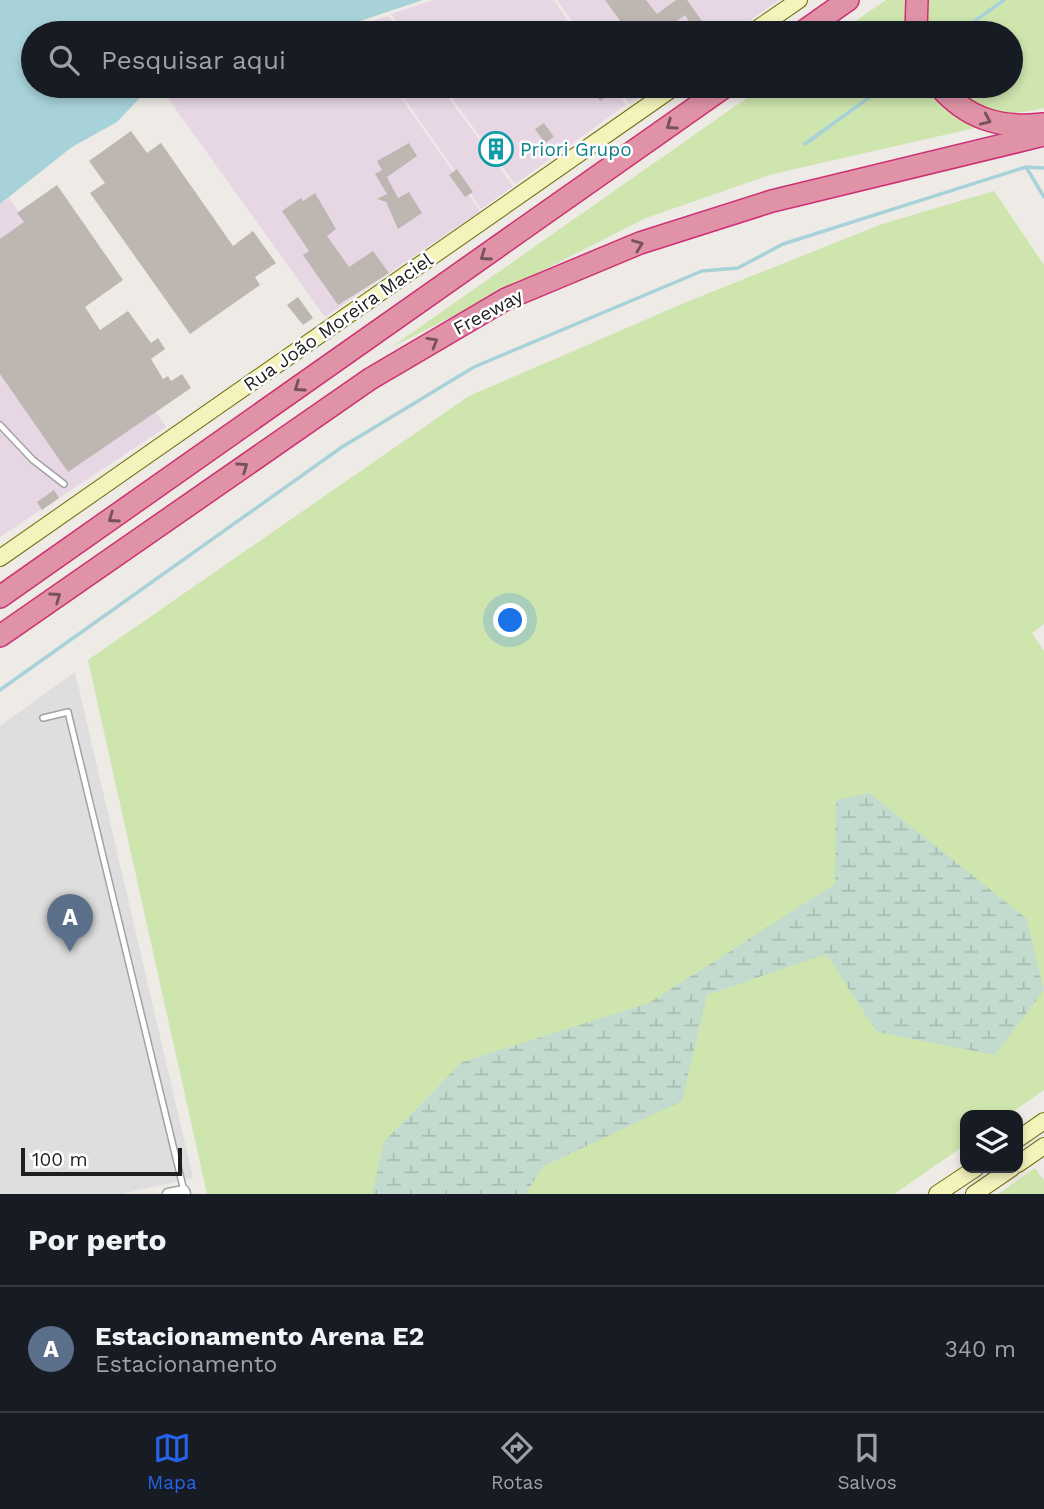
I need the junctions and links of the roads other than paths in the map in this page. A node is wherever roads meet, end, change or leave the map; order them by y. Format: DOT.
graph roads {
  1 [pos="799,0"];
  2 [pos="848,0"];
  3 [pos="917,0"];
  4 [pos="768,21"];
  5 [pos="818,21"];
  6 [pos="916,21"];
  7 [pos="659,98"];
  8 [pos="709,98"];
  9 [pos="950,98"];
  10 [pos="1044,124"];
  11 [pos="1044,135"];
  12 [pos="0,425"];
  13 [pos="64,484"];
  14 [pos="0,558"];
  15 [pos="0,597"];
  16 [pos="0,636"];
  17 [pos="43,718"];
  18 [pos="1044,1121"];
  19 [pos="1023,1136"];
  20 [pos="1044,1146"];
  21 [pos="1023,1161"];
  22 [pos="968,1173"];
  23 [pos="1006,1173"];
  24 [pos="184,1192"];
  25 [pos="168,1194"];
  26 [pos="937,1194"];
  27 [pos="974,1194"];
  1 -- 4 [label="street"];
  2 -- 5 [label="highway"];
  3 -- 6 [label="highway"];
  7 -- 14 [label="street, Rua João Moreira Maciel"];
  8 -- 15 [label="highway, one-way"];
  9 -- 10 [label="highway, one-way"];
  16 -- 11 [label="highway, Freeway, one-way"];
  12 -- 13 [label="lane"];
  17 -- 24 [label="lane"];
  18 -- 19 [label="street"];
  20 -- 21 [label="street"];
  22 -- 26 [label="street"];
  23 -- 27 [label="street"];
  24 -- 25 [label="street"];
}
